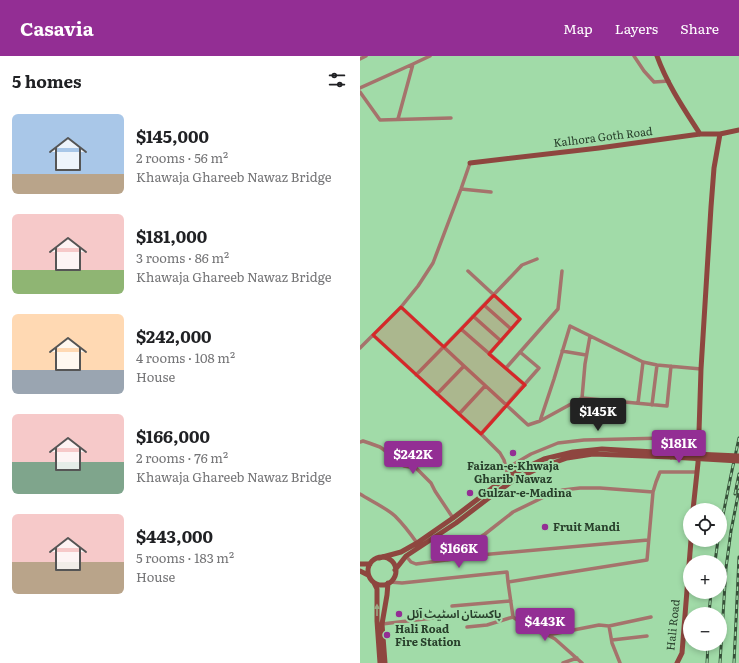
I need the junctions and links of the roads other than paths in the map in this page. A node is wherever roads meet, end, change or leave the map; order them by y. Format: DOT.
graph roads {
  1 [pos="366,56"];
  2 [pos="430,56"];
  3 [pos="634,56"];
  4 [pos="657,56"];
  5 [pos="360,59"];
  6 [pos="413,64"];
  7 [pos="668,81"];
  8 [pos="360,88"];
  9 [pos="360,92"];
  10 [pos="451,118"];
  11 [pos="398,119"];
  12 [pos="739,130"];
  13 [pos="700,134"];
  14 [pos="720,134"];
  15 [pos="470,163"];
  16 [pos="461,189"];
  17 [pos="491,192"];
  18 [pos="537,259"];
  19 [pos="468,271"];
  20 [pos="562,271"];
  21 [pos="494,295"];
  22 [pos="484,305"];
  23 [pos="401,307"];
  24 [pos="474,316"];
  25 [pos="511,329"];
  26 [pos="461,330"];
  27 [pos="374,335"];
  28 [pos="590,336"];
  29 [pos="501,341"];
  30 [pos="444,347"];
  31 [pos="360,348"];
  32 [pos="562,351"];
  33 [pos="520,352"];
  34 [pos="489,354"];
  35 [pos="586,355"];
  36 [pos="643,362"];
  37 [pos="658,365"];
  38 [pos="464,366"];
  39 [pos="671,366"];
  40 [pos="506,368"];
  41 [pos="701,369"];
  42 [pos="416,375"];
  43 [pos="525,385"];
  44 [pos="485,386"];
  45 [pos="437,394"];
  46 [pos="582,398"];
  47 [pos="638,403"];
  48 [pos="507,405"];
  49 [pos="652,405"];
  50 [pos="459,414"];
  51 [pos="540,421"];
  52 [pos="481,434"];
  53 [pos="360,438"];
  54 [pos="699,439"];
  55 [pos="361,442"];
  56 [pos="672,455"];
  57 [pos="739,456"];
  58 [pos="739,461"];
  59 [pos="507,468"];
  60 [pos="697,472"];
  61 [pos="508,476"];
  62 [pos="653,492"];
  63 [pos="360,494"];
  64 [pos="695,503"];
  65 [pos="452,518"];
  66 [pos="648,540"];
  67 [pos="417,543"];
  68 [pos="690,547"];
  69 [pos="406,556"];
  70 [pos="379,558"];
  71 [pos="446,560"];
  72 [pos="360,564"];
  73 [pos="370,564"];
  74 [pos="395,570"];
  75 [pos="360,571"];
  76 [pos="368,575"];
  77 [pos="373,582"];
  78 [pos="508,582"];
  79 [pos="389,583"];
  80 [pos="511,601"];
  81 [pos="452,606"];
  82 [pos="513,617"];
  83 [pos="651,617"];
  84 [pos="433,618"];
  85 [pos="382,624"];
  86 [pos="609,626"];
  87 [pos="467,627"];
  88 [pos="547,635"];
  89 [pos="647,636"];
  90 [pos="612,640"];
  91 [pos="577,658"];
  92 [pos="380,663"];
  93 [pos="385,663"];
  94 [pos="563,663"];
  95 [pos="582,663"];
  96 [pos="620,663"];
  97 [pos="676,663"];
  1 -- 5 [label="street"];
  2 -- 6 [label="street"];
  3 -- 7 [label="street"];
  4 -- 7 [label="street"];
  6 -- 8 [label="street"];
  6 -- 11 [label="street"];
  7 -- 13 [label="street"];
  9 -- 11 [label="street"];
  10 -- 11 [label="street"];
  12 -- 14 [label="street, Kalhora Goth Road"];
  13 -- 14 [label="street, Kalhora Goth Road"];
  13 -- 15 [label="street, Kalhora Goth Road"];
  14 -- 41 [label="street"];
  15 -- 16 [label="street"];
  16 -- 17 [label="street"];
  16 -- 23 [label="street"];
  18 -- 21 [label="street"];
  19 -- 21 [label="street"];
  20 -- 33 [label="street"];
  21 -- 22 [label="street"];
  21 -- 25 [label="street"];
  22 -- 24 [label="street"];
  22 -- 25 [label="street"];
  23 -- 27 [label="street"];
  23 -- 30 [label="street"];
  24 -- 26 [label="street"];
  24 -- 29 [label="street"];
  25 -- 29 [label="street"];
  26 -- 30 [label="street"];
  26 -- 34 [label="street"];
  27 -- 31 [label="street"];
  27 -- 42 [label="street"];
  28 -- 32 [label="street"];
  28 -- 35 [label="street"];
  28 -- 36 [label="street"];
  29 -- 34 [label="street"];
  30 -- 38 [label="street"];
  30 -- 42 [label="street"];
  32 -- 35 [label="street"];
  32 -- 51 [label="street"];
  33 -- 40 [label="street"];
  33 -- 43 [label="street"];
  34 -- 40 [label="street"];
  35 -- 46 [label="street"];
  36 -- 37 [label="street"];
  36 -- 47 [label="street"];
  37 -- 39 [label="street"];
  37 -- 49 [label="street"];
  38 -- 44 [label="street"];
  38 -- 45 [label="street"];
  39 -- 41 [label="street"];
  39 -- 49 [label="street"];
  40 -- 43 [label="street"];
  41 -- 54 [label="street"];
  42 -- 45 [label="street"];
  43 -- 48 [label="street"];
  44 -- 48 [label="street"];
  44 -- 50 [label="street"];
  45 -- 50 [label="street"];
  46 -- 47 [label="street"];
  46 -- 51 [label="street"];
  47 -- 49 [label="street"];
  48 -- 51 [label="street"];
  48 -- 52 [label="street"];
  50 -- 52 [label="street"];
  52 -- 59 [label="street"];
  53 -- 55 [label="street"];
  54 -- 59 [label="street"];
  54 -- 60 [label="street"];
  55 -- 65 [label="street"];
  56 -- 57 [label="street, bridge"];
  56 -- 58 [label="street, bridge"];
  56 -- 61 [label="street"];
  56 -- 69 [label="street"];
  59 -- 61 [label="street"];
  60 -- 62 [label="street"];
  60 -- 64 [label="street"];
  61 -- 65 [label="street"];
  62 -- 66 [label="street"];
  62 -- 71 [label="street"];
  63 -- 67 [label="street"];
  65 -- 67 [label="street"];
  66 -- 71 [label="street"];
  66 -- 78 [label="street"];
  67 -- 70 [label="street"];
  68 -- 97 [label="street, Hali Road"];
  69 -- 71 [label="street"];
  69 -- 74 [label="street"];
  70 -- 73 [label="street"];
  70 -- 74 [label="street"];
  72 -- 73 [label="street"];
  73 -- 76 [label="street"];
  74 -- 79 [label="street"];
  75 -- 76 [label="street"];
  76 -- 77 [label="street"];
  77 -- 79 [label="street"];
  92 -- 77 [label="street, one-way"];
  78 -- 79 [label="street"];
  78 -- 80 [label="street"];
  79 -- 85 [label="street"];
  80 -- 81 [label="street"];
  80 -- 82 [label="street"];
  82 -- 87 [label="street"];
  82 -- 88 [label="street"];
  83 -- 86 [label="street"];
  84 -- 85 [label="street"];
  85 -- 93 [label="street"];
  86 -- 88 [label="street"];
  86 -- 90 [label="street"];
  88 -- 91 [label="street"];
  89 -- 90 [label="street"];
  90 -- 96 [label="street"];
  91 -- 94 [label="street"];
  91 -- 95 [label="street"];
}
